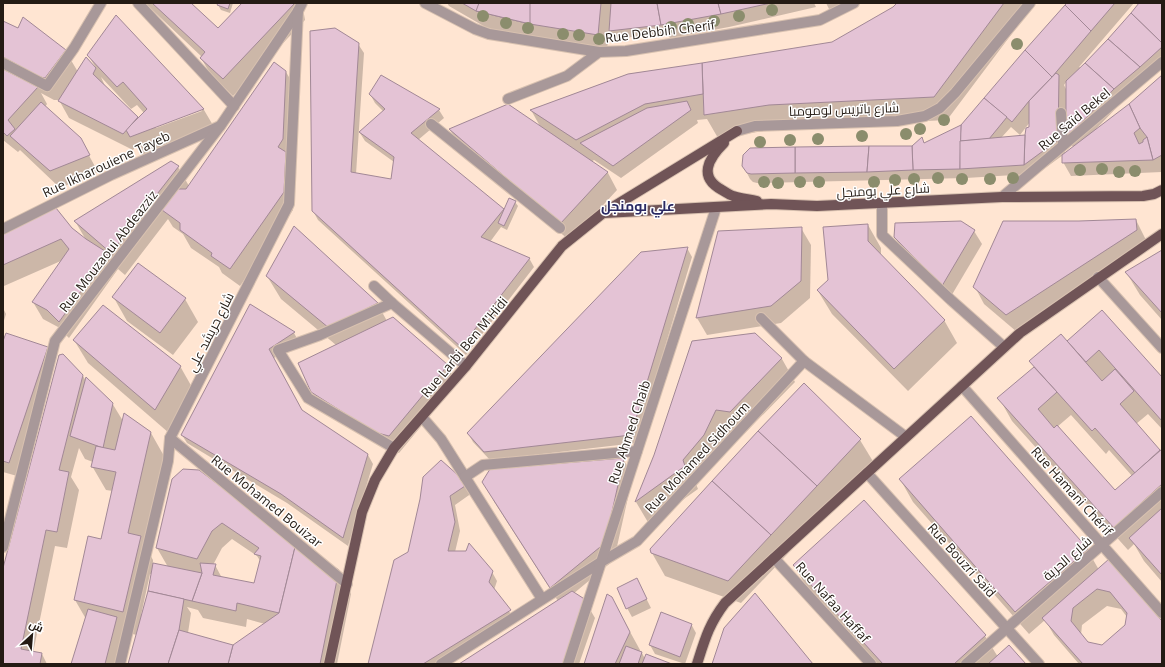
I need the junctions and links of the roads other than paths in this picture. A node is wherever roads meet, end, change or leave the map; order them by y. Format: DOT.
graph roads {
  1 [pos="101,3"];
  2 [pos="138,3"];
  3 [pos="425,3"];
  4 [pos="854,3"];
  5 [pos="1030,3"];
  6 [pos="1033,3"];
  7 [pos="300,7"];
  8 [pos="991,50"];
  9 [pos="599,52"];
  10 [pos="1162,62"];
  11 [pos="3,63"];
  12 [pos="508,99"];
  13 [pos="234,106"];
  14 [pos="1061,113"];
  15 [pos="431,124"];
  16 [pos="221,125"];
  17 [pos="736,131"];
  18 [pos="1063,145"];
  19 [pos="1162,190"];
  20 [pos="1002,197"];
  21 [pos="882,203"];
  22 [pos="771,204"];
  23 [pos="716,208"];
  24 [pos="603,213"];
  25 [pos="560,228"];
  26 [pos="3,229"];
  27 [pos="1162,234"];
  28 [pos="1098,277"];
  29 [pos="374,286"];
  30 [pos="392,303"];
  31 [pos="761,318"];
  32 [pos="1004,347"];
  33 [pos="1162,348"];
  34 [pos="804,361"];
  35 [pos="466,366"];
  36 [pos="962,386"];
  37 [pos="422,417"];
  38 [pos="906,437"];
  39 [pos="170,438"];
  40 [pos="394,448"];
  41 [pos="637,451"];
  42 [pos="867,474"];
  43 [pos="465,477"];
  44 [pos="1162,492"];
  45 [pos="1102,545"];
  46 [pos="3,547"];
  47 [pos="774,558"];
  48 [pos="601,562"];
  49 [pos="347,584"];
  50 [pos="542,599"];
  51 [pos="1162,613"];
  52 [pos="1007,628"];
  53 [pos="445,663"];
  54 [pos="120,664"];
  55 [pos="329,664"];
  56 [pos="568,664"];
  57 [pos="697,664"];
  58 [pos="871,664"];
  59 [pos="966,664"];
  60 [pos="1039,664"];
  1 -- 11 [label="street"];
  2 -- 13 [label="street"];
  3 -- 9 [label="street, Rue Debbih Cherif"];
  4 -- 9 [label="street, Rue Debbih Cherif"];
  5 -- 8 [label="street, شارع باتريس لومومبا"];
  6 -- 8 [label="street"];
  7 -- 13 [label="street, Rue Mouzaoui Abdeazziz"];
  7 -- 39 [label="street, شارع حريشد علي"];
  8 -- 17 [label="street, شارع باتريس لومومبا"];
  9 -- 12 [label="street"];
  10 -- 18 [label="street, Rue Saïd Bekel"];
  13 -- 16 [label="street, Rue Mouzaoui Abdeazziz"];
  14 -- 18 [label="street"];
  15 -- 25 [label="street"];
  16 -- 26 [label="street, Rue Ikharouiene Tayeb"];
  16 -- 46 [label="street, Rue Mouzaoui Abdeazziz"];
  17 -- 22 [label="main road, شارع باتريس لومومبا"];
  17 -- 24 [label="main road, Rue Larbi Ben M'Hidi"];
  18 -- 20 [label="street, Rue Saïd Bekel"];
  19 -- 20 [label="main road, شارع علي بومنجل"];
  20 -- 21 [label="main road, شارع علي بومنجل"];
  21 -- 22 [label="main road, شارع علي بومنجل"];
  21 -- 32 [label="street"];
  22 -- 23 [label="main road, شارع علي بومنجل"];
  23 -- 24 [label="main road, شارع علي بومنجل"];
  23 -- 41 [label="street, Rue Ahmed Chaib"];
  24 -- 35 [label="main road, Rue Larbi Ben M'Hidi"];
  27 -- 28 [label="main road"];
  28 -- 32 [label="main road"];
  28 -- 33 [label="street"];
  29 -- 30 [label="street"];
  30 -- 35 [label="street"];
  30 -- 40 [label="street"];
  31 -- 34 [label="street"];
  32 -- 36 [label="main road"];
  34 -- 38 [label="street"];
  34 -- 48 [label="street, Rue Mohamed Sidhoum"];
  35 -- 37 [label="main road, Rue Larbi Ben M'Hidi"];
  36 -- 38 [label="main road"];
  36 -- 45 [label="street, Rue Hamani Chérif"];
  37 -- 40 [label="main road, Rue Larbi Ben M'Hidi"];
  37 -- 43 [label="street"];
  38 -- 42 [label="main road"];
  39 -- 49 [label="street, Rue Mohamed Bouizar"];
  39 -- 54 [label="street, شارع حريشد علي"];
  40 -- 49 [label="main road, Rue Larbi Ben M'Hidi"];
  41 -- 43 [label="street"];
  41 -- 48 [label="street, Rue Ahmed Chaib"];
  42 -- 47 [label="main road"];
  42 -- 52 [label="street, Rue Bouzri Saïd"];
  43 -- 50 [label="street"];
  44 -- 45 [label="street, شارع الحرية"];
  45 -- 51 [label="street, Rue Hamani Chérif"];
  45 -- 52 [label="street, شارع الحرية"];
  47 -- 57 [label="main road"];
  47 -- 58 [label="street, Rue Nafaa Haffaf"];
  48 -- 50 [label="street, Rue Mohamed Sidhoum"];
  48 -- 56 [label="street, Rue Ahmed Chaib"];
  49 -- 55 [label="main road, Rue Larbi Ben M'Hidi"];
  50 -- 53 [label="street, Rue Mohamed Sidhoum"];
  52 -- 59 [label="street, شارع الحرية"];
  52 -- 60 [label="street, Rue Bouzri Saïd"];
}
